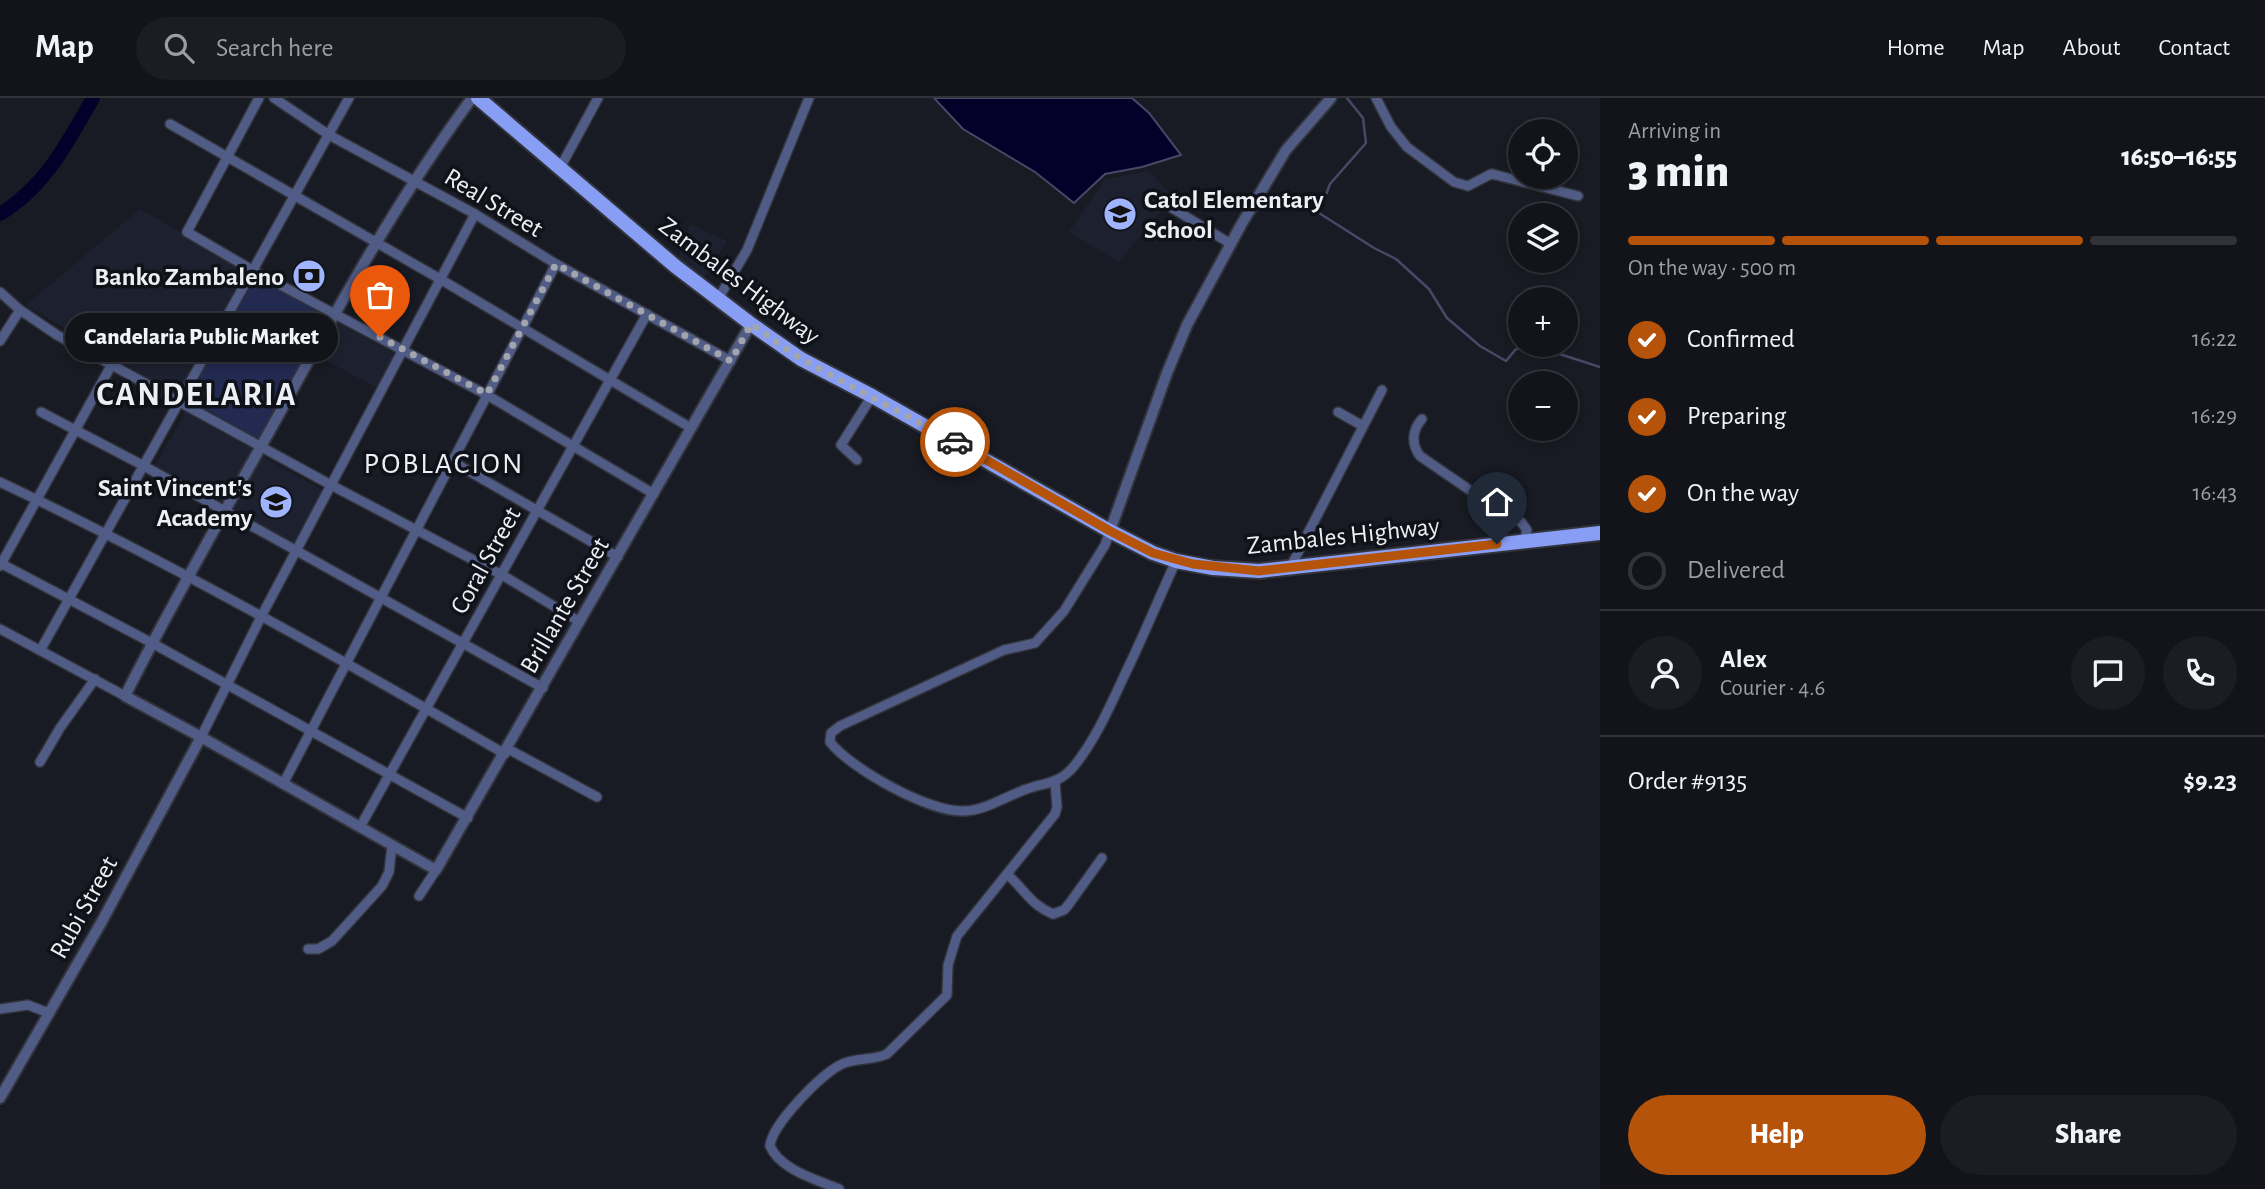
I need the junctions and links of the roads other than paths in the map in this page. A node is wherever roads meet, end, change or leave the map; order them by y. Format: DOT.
graph roads {
  1 [pos="259,98"];
  2 [pos="274,98"];
  3 [pos="349,98"];
  4 [pos="472,98"];
  5 [pos="478,98"];
  6 [pos="598,98"];
  7 [pos="809,98"];
  8 [pos="1331,98"];
  9 [pos="1376,98"];
  10 [pos="170,124"];
  11 [pos="329,135"];
  12 [pos="228,156"];
  13 [pos="560,168"];
  14 [pos="414,180"];
  15 [pos="294,194"];
  16 [pos="1578,196"];
  17 [pos="1172,208"];
  18 [pos="475,214"];
  19 [pos="376,244"];
  20 [pos="1231,244"];
  21 [pos="556,264"];
  22 [pos="254,271"];
  23 [pos="440,279"];
  24 [pos="0,292"];
  25 [pos="718,299"];
  26 [pos="20,310"];
  27 [pos="335,313"];
  28 [pos="647,314"];
  29 [pos="751,324"];
  30 [pos="523,329"];
  31 [pos="0,341"];
  32 [pos="403,349"];
  33 [pos="731,361"];
  34 [pos="112,364"];
  35 [pos="610,380"];
  36 [pos="1382,390"];
  37 [pos="487,394"];
  38 [pos="872,396"];
  39 [pos="179,402"];
  40 [pos="41,412"];
  41 [pos="1338,412"];
  42 [pos="1422,419"];
  43 [pos="1363,426"];
  44 [pos="691,428"];
  45 [pos="74,429"];
  46 [pos="260,447"];
  47 [pos="572,447"];
  48 [pos="857,460"];
  49 [pos="453,461"];
  50 [pos="145,466"];
  51 [pos="0,482"];
  52 [pos="331,485"];
  53 [pos="654,495"];
  54 [pos="37,499"];
  55 [pos="538,509"];
  56 [pos="224,512"];
  57 [pos="418,530"];
  58 [pos="1110,531"];
  59 [pos="1600,533"];
  60 [pos="107,534"];
  61 [pos="1524,541"];
  62 [pos="296,550"];
  63 [pos="618,557"];
  64 [pos="1176,561"];
  65 [pos="0,564"];
  66 [pos="1290,568"];
  67 [pos="188,575"];
  68 [pos="502,575"];
  69 [pos="382,597"];
  70 [pos="68,598"];
  71 [pos="262,615"];
  72 [pos="580,622"];
  73 [pos="0,629"];
  74 [pos="152,643"];
  75 [pos="463,643"];
  76 [pos="41,649"];
  77 [pos="346,663"];
  78 [pos="94,679"];
  79 [pos="227,685"];
  80 [pos="543,688"];
  81 [pos="125,696"];
  82 [pos="426,708"];
  83 [pos="311,731"];
  84 [pos="201,737"];
  85 [pos="506,751"];
  86 [pos="40,762"];
  87 [pos="389,775"];
  88 [pos="1055,782"];
  89 [pos="283,784"];
  90 [pos="597,797"];
  91 [pos="468,818"];
  92 [pos="360,827"];
  93 [pos="392,845"];
  94 [pos="1102,858"];
  95 [pos="436,870"];
  96 [pos="1007,874"];
  97 [pos="419,895"];
  98 [pos="308,949"];
  99 [pos="0,1009"];
  100 [pos="49,1013"];
  101 [pos="0,1098"];
  102 [pos="839,1189"];
  1 -- 12 [label="street"];
  2 -- 11 [label="street, Real Street"];
  3 -- 11 [label="street"];
  4 -- 14 [label="street"];
  5 -- 13 [label="main road, Zambales Highway"];
  6 -- 13 [label="street"];
  7 -- 25 [label="street"];
  8 -- 20 [label="street"];
  9 -- 16 [label="street"];
  10 -- 12 [label="street"];
  11 -- 14 [label="street, Real Street"];
  11 -- 15 [label="street"];
  12 -- 15 [label="street"];
  12 -- 22 [label="street"];
  13 -- 25 [label="main road, Zambales Highway"];
  14 -- 18 [label="street, Real Street"];
  14 -- 19 [label="street"];
  15 -- 19 [label="street"];
  15 -- 22 [label="street"];
  17 -- 20 [label="street"];
  18 -- 21 [label="street, Real Street"];
  18 -- 23 [label="street"];
  19 -- 23 [label="street"];
  19 -- 27 [label="street"];
  20 -- 58 [label="street"];
  21 -- 28 [label="street, Real Street"];
  21 -- 30 [label="street"];
  22 -- 27 [label="street"];
  22 -- 39 [label="street"];
  23 -- 30 [label="street"];
  23 -- 32 [label="street"];
  24 -- 26 [label="street"];
  25 -- 29 [label="main road, Zambales Highway"];
  26 -- 31 [label="street"];
  26 -- 34 [label="street"];
  27 -- 32 [label="street"];
  27 -- 46 [label="street"];
  28 -- 33 [label="street, Real Street"];
  28 -- 35 [label="street, Coral Street"];
  29 -- 33 [label="street, Brillante Street"];
  29 -- 38 [label="main road, Zambales Highway"];
  30 -- 35 [label="street"];
  30 -- 37 [label="street"];
  32 -- 37 [label="street"];
  32 -- 52 [label="street"];
  33 -- 44 [label="street, Brillante Street"];
  34 -- 39 [label="street"];
  34 -- 45 [label="street"];
  35 -- 44 [label="street"];
  35 -- 47 [label="street, Coral Street"];
  36 -- 43 [label="street"];
  37 -- 47 [label="street"];
  37 -- 49 [label="street"];
  38 -- 48 [label="street"];
  38 -- 58 [label="main road, Zambales Highway"];
  39 -- 46 [label="street"];
  39 -- 50 [label="street"];
  40 -- 45 [label="street"];
  41 -- 43 [label="street"];
  42 -- 61 [label="street"];
  43 -- 66 [label="street"];
  44 -- 53 [label="street, Brillante Street"];
  45 -- 50 [label="street"];
  45 -- 54 [label="street"];
  46 -- 52 [label="street"];
  46 -- 56 [label="street"];
  47 -- 53 [label="street"];
  47 -- 55 [label="street, Coral Street"];
  49 -- 55 [label="street"];
  49 -- 57 [label="street"];
  50 -- 56 [label="street"];
  50 -- 60 [label="street"];
  51 -- 54 [label="street"];
  52 -- 57 [label="street"];
  52 -- 62 [label="street"];
  53 -- 63 [label="street, Brillante Street"];
  54 -- 60 [label="street"];
  54 -- 65 [label="street"];
  55 -- 63 [label="street"];
  55 -- 68 [label="street, Coral Street"];
  56 -- 62 [label="street"];
  56 -- 67 [label="street"];
  57 -- 68 [label="street"];
  57 -- 69 [label="street"];
  58 -- 64 [label="main road, Zambales Highway"];
  58 -- 88 [label="street"];
  59 -- 61 [label="main road, Zambales Highway"];
  60 -- 67 [label="street"];
  60 -- 70 [label="street"];
  61 -- 66 [label="main road, Zambales Highway"];
  62 -- 69 [label="street"];
  62 -- 71 [label="street"];
  63 -- 72 [label="street, Brillante Street"];
  64 -- 66 [label="main road, Zambales Highway"];
  64 -- 88 [label="street"];
  65 -- 70 [label="street"];
  67 -- 71 [label="street"];
  67 -- 74 [label="street"];
  68 -- 72 [label="street"];
  68 -- 75 [label="street, Coral Street"];
  69 -- 75 [label="street"];
  69 -- 77 [label="street"];
  70 -- 74 [label="street"];
  70 -- 76 [label="street"];
  71 -- 77 [label="street"];
  71 -- 79 [label="street"];
  72 -- 80 [label="street, Brillante Street"];
  73 -- 76 [label="street"];
  74 -- 79 [label="street"];
  74 -- 81 [label="street"];
  75 -- 80 [label="street"];
  75 -- 82 [label="street, Coral Street"];
  76 -- 78 [label="street"];
  77 -- 82 [label="street"];
  77 -- 83 [label="street"];
  78 -- 81 [label="street"];
  78 -- 86 [label="street"];
  79 -- 83 [label="street"];
  79 -- 84 [label="street"];
  80 -- 85 [label="street, Brillante Street"];
  81 -- 84 [label="street"];
  82 -- 85 [label="street"];
  82 -- 87 [label="street, Coral Street"];
  83 -- 87 [label="street"];
  83 -- 89 [label="street"];
  84 -- 89 [label="street"];
  84 -- 100 [label="street, Rubi Street"];
  85 -- 90 [label="street"];
  85 -- 91 [label="street, Brillante Street"];
  87 -- 91 [label="street"];
  87 -- 92 [label="street, Coral Street"];
  88 -- 96 [label="street"];
  89 -- 92 [label="street"];
  91 -- 95 [label="street, Brillante Street"];
  92 -- 93 [label="street"];
  93 -- 95 [label="street"];
  93 -- 98 [label="street"];
  94 -- 96 [label="street"];
  95 -- 97 [label="street"];
  96 -- 102 [label="street"];
  99 -- 100 [label="street"];
  100 -- 101 [label="street, Rubi Street"];
}
